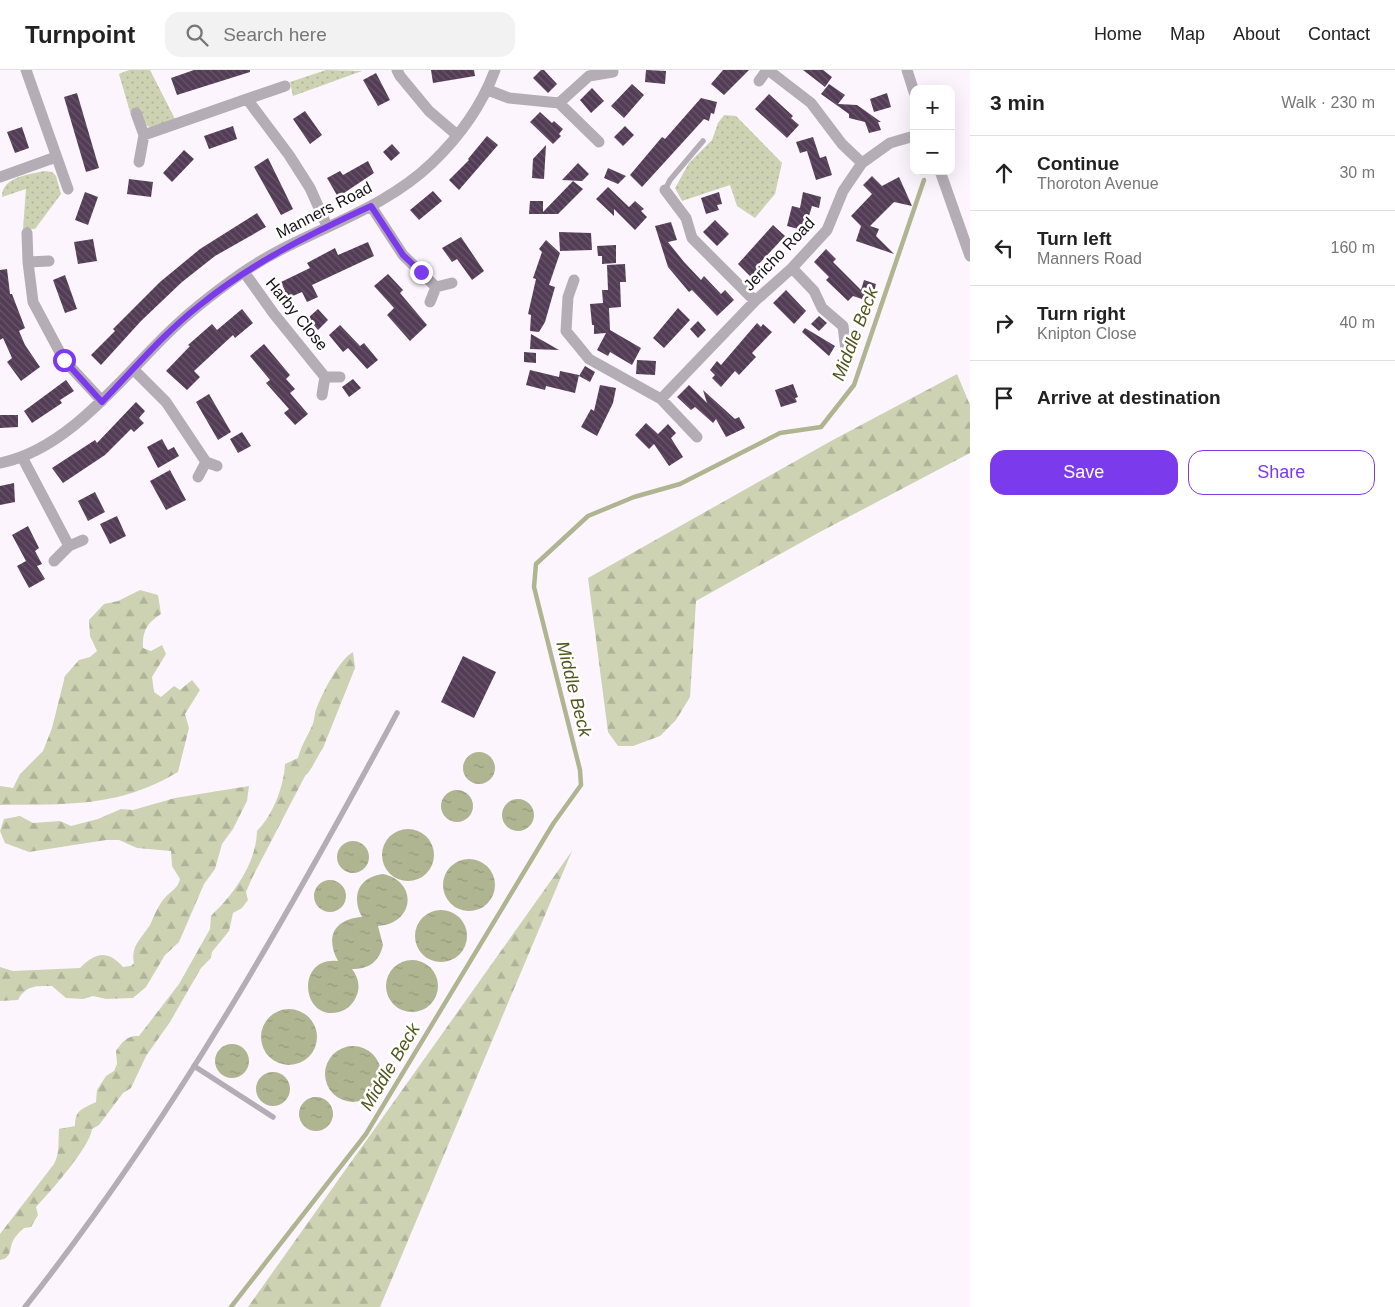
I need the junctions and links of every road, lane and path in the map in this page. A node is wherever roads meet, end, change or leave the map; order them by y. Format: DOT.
graph roads {
  1 [pos="26,70"];
  2 [pos="397,70"];
  3 [pos="495,70"];
  4 [pos="768,70"];
  5 [pos="907,70"];
  6 [pos="613,72"];
  7 [pos="759,81"];
  8 [pos="912,85"];
  9 [pos="285,86"];
  10 [pos="488,90"];
  11 [pos="247,99"];
  12 [pos="559,103"];
  13 [pos="136,113"];
  14 [pos="144,135"];
  15 [pos="457,135"];
  16 [pos="910,137"];
  17 [pos="703,141"];
  18 [pos="598,142"];
  19 [pos="56,157"];
  20 [pos="139,162"];
  21 [pos="862,163"];
  22 [pos="941,175"];
  23 [pos="0,177"];
  24 [pos="68,189"];
  25 [pos="665,190"];
  26 [pos="371,206"];
  27 [pos="327,226"];
  28 [pos="28,233"];
  29 [pos="970,256"];
  30 [pos="49,261"];
  31 [pos="28,262"];
  32 [pos="792,268"];
  33 [pos="244,272"];
  34 [pos="574,280"];
  35 [pos="452,283"];
  36 [pos="436,287"];
  37 [pos="430,302"];
  38 [pos="756,302"];
  39 [pos="846,350"];
  40 [pos="133,369"];
  41 [pos="340,376"];
  42 [pos="325,377"];
  43 [pos="322,395"];
  44 [pos="662,399"];
  45 [pos="102,402"];
  46 [pos="697,437"];
  47 [pos="22,457"];
  48 [pos="0,463"];
  49 [pos="198,477"];
  50 [pos="83,540"];
  51 [pos="69,546"];
  52 [pos="54,561"];
  53 [pos="397,713"];
  54 [pos="194,1066"];
  55 [pos="273,1116"];
  56 [pos="25,1307"];
  1 -- 19 [label="street"];
  2 -- 15 [label="street"];
  3 -- 10 [label="street, Manners Road"];
  4 -- 7 [label="street"];
  4 -- 21 [label="street"];
  5 -- 8 [label="street"];
  6 -- 12 [label="street"];
  9 -- 11 [label="street"];
  10 -- 12 [label="street"];
  10 -- 15 [label="street, Manners Road"];
  11 -- 14 [label="street"];
  11 -- 27 [label="street"];
  12 -- 18 [label="street"];
  13 -- 14 [label="street"];
  14 -- 20 [label="street"];
  15 -- 26 [label="street, Manners Road"];
  16 -- 21 [label="street, Jericho Road"];
  17 -- 25 [label="lane"];
  19 -- 23 [label="street"];
  19 -- 24 [label="street"];
  21 -- 32 [label="street, Jericho Road"];
  22 -- 29 [label="street"];
  25 -- 38 [label="street"];
  26 -- 27 [label="street, Manners Road"];
  26 -- 36 [label="street"];
  27 -- 33 [label="street, Manners Road"];
  28 -- 31 [label="street"];
  30 -- 31 [label="street"];
  31 -- 45 [label="street"];
  32 -- 38 [label="street, Jericho Road"];
  32 -- 39 [label="street"];
  33 -- 40 [label="street, Manners Road"];
  33 -- 42 [label="street, Harby Close"];
  34 -- 44 [label="street"];
  35 -- 36 [label="street"];
  36 -- 37 [label="street"];
  38 -- 44 [label="street, Jericho Road"];
  40 -- 45 [label="street, Manners Road"];
  40 -- 49 [label="street"];
  41 -- 42 [label="street, Harby Close"];
  42 -- 43 [label="street, Harby Close"];
  44 -- 46 [label="street"];
  45 -- 47 [label="street, Manners Road"];
  47 -- 48 [label="street, Manners Road"];
  47 -- 51 [label="street"];
  50 -- 51 [label="street"];
  51 -- 52 [label="street"];
  53 -- 54 [label="lane"];
  54 -- 55 [label="lane"];
  54 -- 56 [label="lane"];
}
